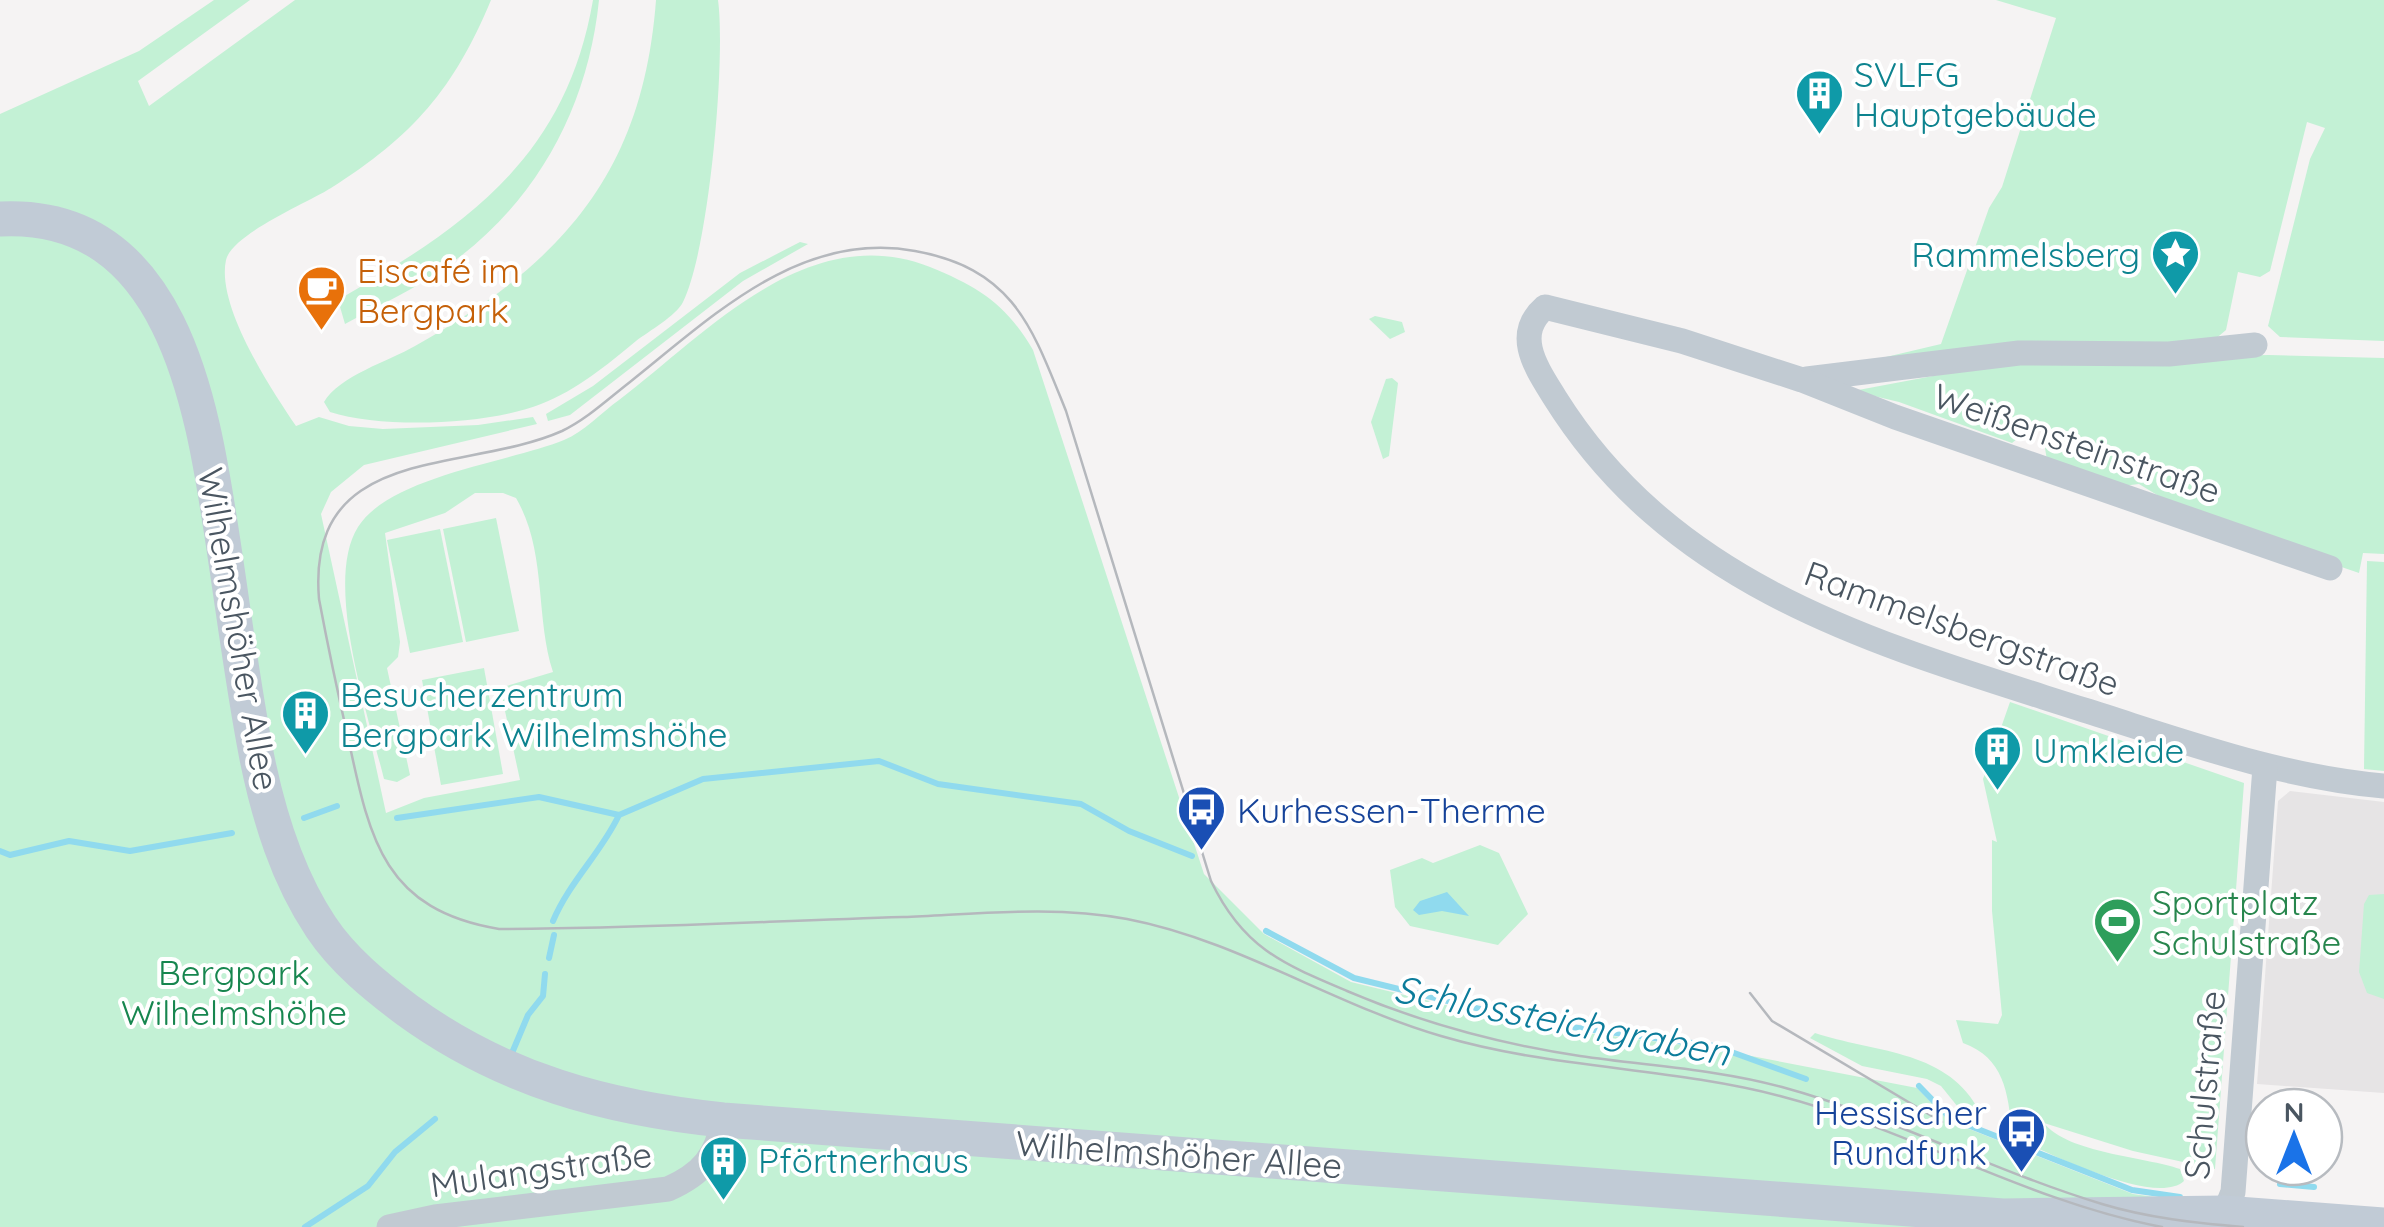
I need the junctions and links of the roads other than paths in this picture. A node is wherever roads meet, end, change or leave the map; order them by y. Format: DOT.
graph roads {
  1 [pos="0,219"];
  2 [pos="1531,320"];
  3 [pos="2255,345"];
  4 [pos="1802,380"];
  5 [pos="2330,568"];
  6 [pos="2265,767"];
  7 [pos="2384,786"];
  8 [pos="723,1120"];
  9 [pos="1851,1216"];
  10 [pos="2003,1216"];
  11 [pos="2222,1220"];
  12 [pos="2384,1225"];
  13 [pos="389,1227"];
  14 [pos="2055,1227"];
  1 -- 8 [label="main road, Wilhelmshöher Allee"];
  2 -- 4 [label="street, Weißensteinstraße"];
  2 -- 6 [label="street, Rammelsbergstraße"];
  3 -- 4 [label="street, Weißensteinstraße"];
  4 -- 5 [label="street, Weißensteinstraße"];
  6 -- 7 [label="street, Rammelsbergstraße"];
  6 -- 11 [label="street, Schulstraße"];
  8 -- 9 [label="main road, Wilhelmshöher Allee"];
  8 -- 13 [label="street, Mulangstraße"];
  9 -- 10 [label="main road, Wilhelmshöher Allee"];
  10 -- 11 [label="main road, Wilhelmshöher Allee"];
  10 -- 14 [label="main road, Wilhelmshöher Allee"];
  11 -- 12 [label="main road, Wilhelmshöher Allee"];
}
